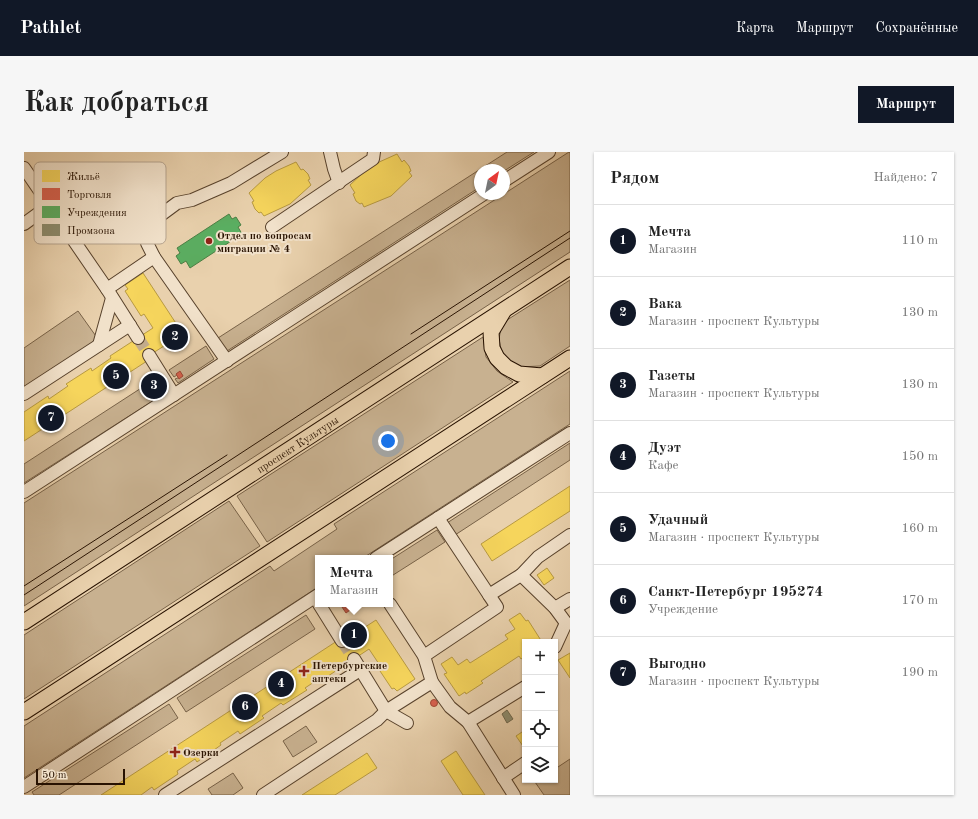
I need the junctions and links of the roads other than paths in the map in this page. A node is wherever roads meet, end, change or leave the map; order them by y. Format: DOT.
graph roads {
  1 [pos="282,152"];
  2 [pos="323,152"];
  3 [pos="330,152"];
  4 [pos="374,152"];
  5 [pos="549,152"];
  6 [pos="24,168"];
  7 [pos="334,169"];
  8 [pos="510,177"];
  9 [pos="34,182"];
  10 [pos="339,183"];
  11 [pos="475,200"];
  12 [pos="166,211"];
  13 [pos="34,217"];
  14 [pos="24,224"];
  15 [pos="272,227"];
  16 [pos="76,244"];
  17 [pos="147,244"];
  18 [pos="154,258"];
  19 [pos="570,267"];
  20 [pos="109,293"];
  21 [pos="505,309"];
  22 [pos="130,324"];
  23 [pos="138,338"];
  24 [pos="99,345"];
  25 [pos="149,355"];
  26 [pos="570,358"];
  27 [pos="227,361"];
  28 [pos="542,376"];
  29 [pos="24,394"];
  30 [pos="174,395"];
  31 [pos="570,433"];
  32 [pos="24,492"];
  33 [pos="438,518"];
  34 [pos="570,535"];
  35 [pos="381,555"];
  36 [pos="521,575"];
  37 [pos="489,595"];
  38 [pos="570,599"];
  39 [pos="315,601"];
  40 [pos="321,607"];
  41 [pos="392,607"];
  42 [pos="555,608"];
  43 [pos="24,622"];
  44 [pos="568,624"];
  45 [pos="342,641"];
  46 [pos="558,642"];
  47 [pos="424,656"];
  48 [pos="354,659"];
  49 [pos="360,670"];
  50 [pos="432,682"];
  51 [pos="522,689"];
  52 [pos="386,711"];
  53 [pos="24,712"];
  54 [pos="468,722"];
  55 [pos="407,723"];
  56 [pos="522,765"];
  57 [pos="503,778"];
  58 [pos="24,787"];
  59 [pos="29,795"];
  60 [pos="164,795"];
  61 [pos="263,795"];
  62 [pos="514,795"];
  1 -- 12 [label="street"];
  2 -- 7 [label="street"];
  3 -- 7 [label="street"];
  4 -- 10 [label="street"];
  5 -- 8 [label="street"];
  6 -- 9 [label="street"];
  7 -- 10 [label="street"];
  10 -- 15 [label="street"];
  11 -- 27 [label="street"];
  13 -- 14 [label="street"];
  16 -- 20 [label="street"];
  17 -- 18 [label="street"];
  18 -- 20 [label="street"];
  18 -- 27 [label="street"];
  19 -- 21 [label="main road, проспект Культуры"];
  20 -- 22 [label="street"];
  20 -- 24 [label="street"];
  21 -- 28 [label="main road"];
  21 -- 43 [label="main road, проспект Культуры"];
  22 -- 23 [label="street"];
  22 -- 24 [label="street"];
  24 -- 29 [label="street"];
  25 -- 30 [label="street"];
  26 -- 28 [label="main road"];
  27 -- 30 [label="street"];
  28 -- 53 [label="main road"];
  30 -- 32 [label="street"];
  31 -- 33 [label="street"];
  33 -- 35 [label="street"];
  33 -- 37 [label="street"];
  34 -- 36 [label="street"];
  36 -- 37 [label="street"];
  36 -- 42 [label="street"];
  37 -- 47 [label="street"];
  38 -- 42 [label="street"];
  39 -- 58 [label="street"];
  40 -- 45 [label="street"];
  41 -- 47 [label="street"];
  42 -- 44 [label="street"];
  44 -- 46 [label="street"];
  47 -- 50 [label="street"];
  48 -- 49 [label="street"];
  49 -- 52 [label="street"];
  49 -- 60 [label="street"];
  50 -- 52 [label="street"];
  50 -- 54 [label="street"];
  51 -- 54 [label="street"];
  52 -- 55 [label="street"];
  52 -- 61 [label="street"];
  54 -- 57 [label="street"];
  56 -- 57 [label="street"];
  57 -- 62 [label="street"];
  58 -- 59 [label="street"];
}
